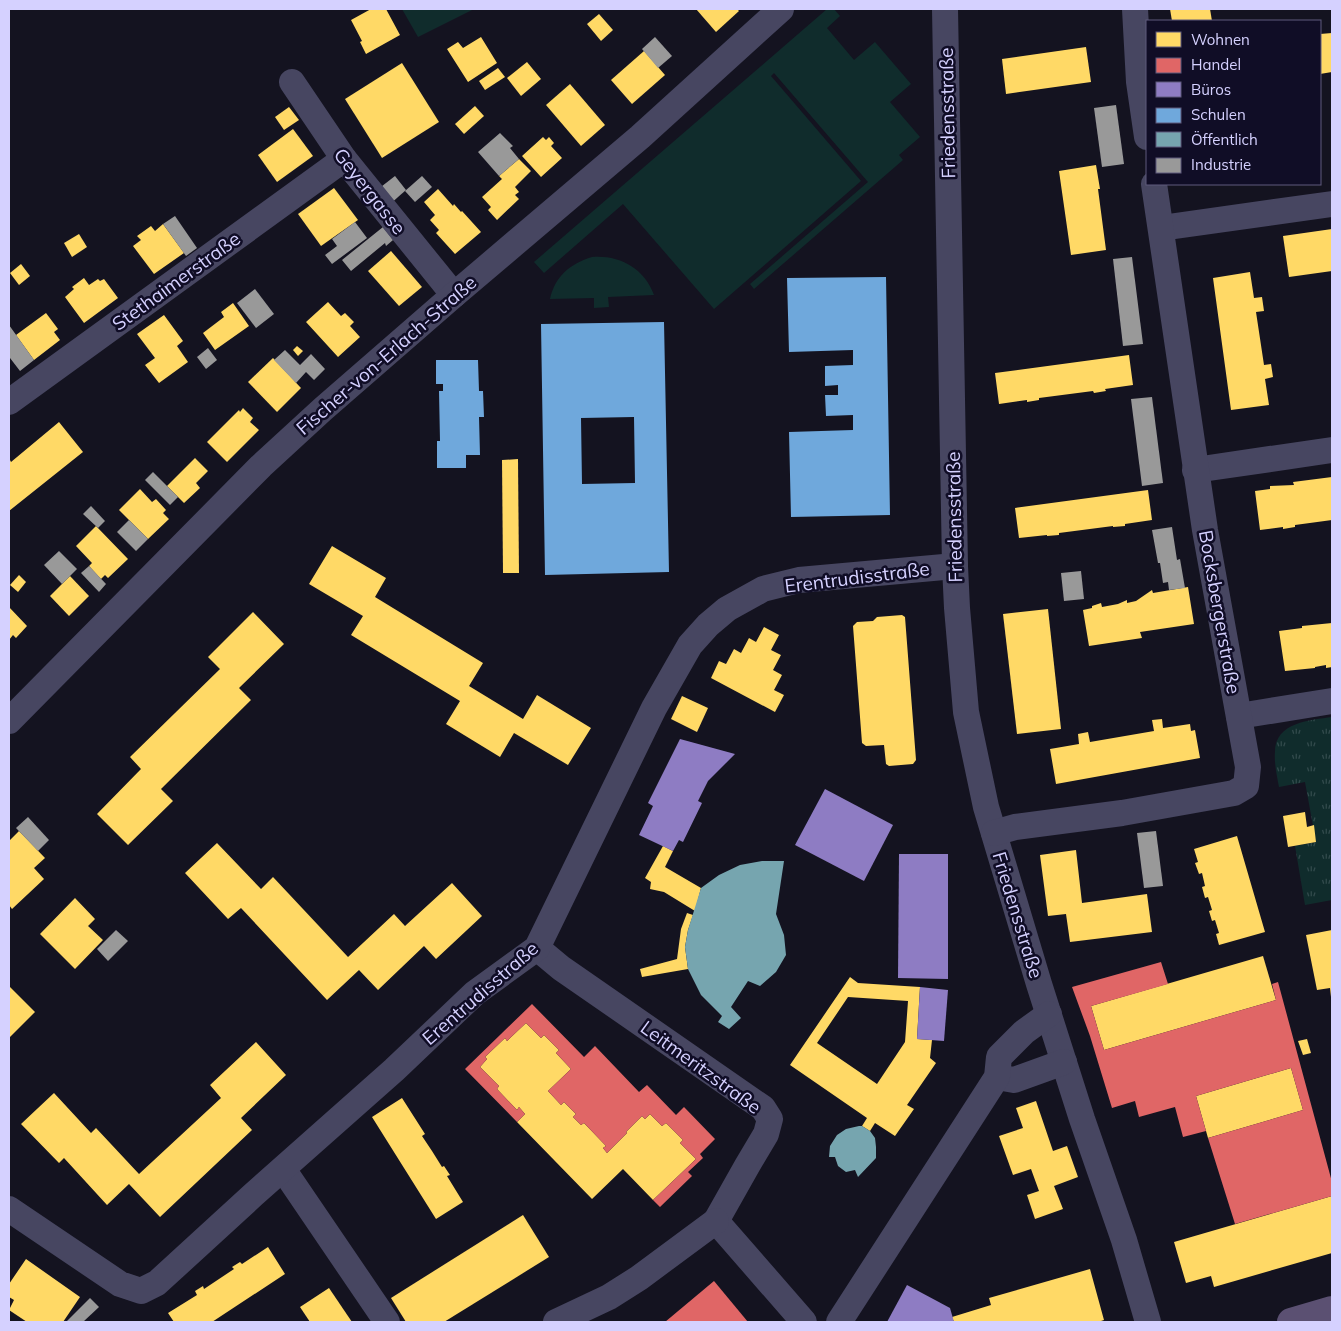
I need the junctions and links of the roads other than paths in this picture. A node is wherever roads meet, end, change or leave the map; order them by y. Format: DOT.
graph roads {
  1 [pos="781,9"];
  2 [pos="945,9"];
  3 [pos="1135,9"];
  4 [pos="292,82"];
  5 [pos="1146,130"];
  6 [pos="344,159"];
  7 [pos="1154,185"];
  8 [pos="1332,204"];
  9 [pos="1161,228"];
  10 [pos="454,295"];
  11 [pos="9,402"];
  12 [pos="1332,450"];
  13 [pos="1195,470"];
  14 [pos="955,566"];
  15 [pos="1332,701"];
  16 [pos="1239,716"];
  17 [pos="9,721"];
  18 [pos="994,833"];
  19 [pos="537,948"];
  20 [pos="1049,1014"];
  21 [pos="1064,1062"];
  22 [pos="997,1077"];
  23 [pos="283,1169"];
  24 [pos="9,1209"];
  25 [pos="716,1221"];
  26 [pos="1332,1310"];
  27 [pos="387,1322"];
  28 [pos="556,1322"];
  29 [pos="804,1322"];
  30 [pos="839,1322"];
  31 [pos="1148,1322"];
  32 [pos="1291,1322"];
  1 -- 10 [label="street, Fischer-von-Erlach-Straße"];
  2 -- 14 [label="street, Friedensstraße"];
  3 -- 5 [label="street"];
  4 -- 6 [label="street, Geyergasse"];
  6 -- 10 [label="street, Geyergasse"];
  6 -- 11 [label="street, Stethaimerstraße"];
  7 -- 9 [label="street, Bocksbergerstraße"];
  8 -- 9 [label="street"];
  9 -- 13 [label="street, Bocksbergerstraße"];
  10 -- 17 [label="street, Fischer-von-Erlach-Straße"];
  12 -- 13 [label="street"];
  13 -- 16 [label="street, Bocksbergerstraße"];
  14 -- 18 [label="street, Friedensstraße"];
  14 -- 19 [label="street, Erentrudisstraße"];
  15 -- 16 [label="street"];
  16 -- 18 [label="street, Bocksbergerstraße"];
  18 -- 20 [label="street, Friedensstraße"];
  19 -- 23 [label="street, Erentrudisstraße"];
  19 -- 25 [label="street, Leitmeritzstraße"];
  20 -- 21 [label="street, Friedensstraße"];
  20 -- 22 [label="street"];
  21 -- 22 [label="street"];
  21 -- 31 [label="street, Friedensstraße"];
  22 -- 30 [label="street"];
  23 -- 24 [label="street, Erentrudisstraße"];
  23 -- 27 [label="street"];
  25 -- 28 [label="street, Leitmeritzstraße"];
  25 -- 29 [label="street"];
  26 -- 32 [label="main road"];
}
